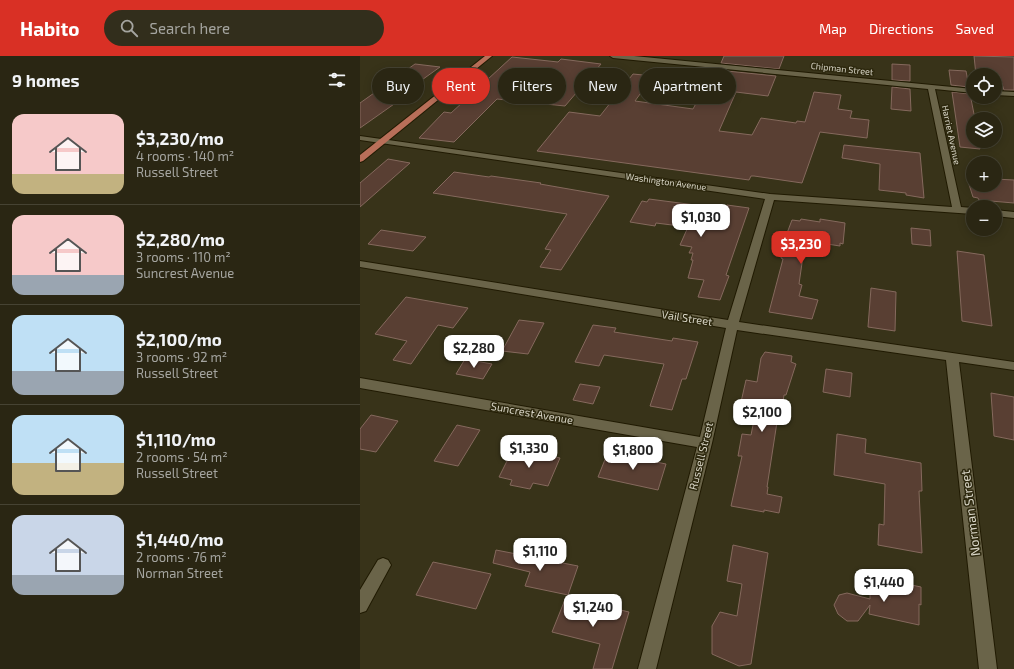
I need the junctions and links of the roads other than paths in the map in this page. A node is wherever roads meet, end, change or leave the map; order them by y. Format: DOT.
graph roads {
  1 [pos="489,56"];
  2 [pos="613,56"];
  3 [pos="931,87"];
  4 [pos="966,90"];
  5 [pos="1002,93"];
  6 [pos="1014,94"];
  7 [pos="360,138"];
  8 [pos="382,141"];
  9 [pos="360,159"];
  10 [pos="770,197"];
  11 [pos="957,210"];
  12 [pos="966,211"];
  13 [pos="1002,214"];
  14 [pos="1014,215"];
  15 [pos="360,264"];
  16 [pos="732,325"];
  17 [pos="952,357"];
  18 [pos="1014,366"];
  19 [pos="360,383"];
  20 [pos="705,443"];
  21 [pos="383,565"];
  22 [pos="360,605"];
  23 [pos="647,669"];
  24 [pos="988,669"];
  1 -- 8 [label="main road"];
  2 -- 3 [label="street, Chipman Street"];
  3 -- 4 [label="street, Chipman Street"];
  3 -- 11 [label="street, Harriet Avenue"];
  5 -- 6 [label="street"];
  7 -- 8 [label="street, Washington Avenue"];
  8 -- 9 [label="main road"];
  8 -- 10 [label="street, Washington Avenue"];
  10 -- 11 [label="street, Washington Avenue"];
  10 -- 16 [label="street, Russell Street"];
  11 -- 12 [label="street, Washington Avenue"];
  13 -- 14 [label="street"];
  15 -- 16 [label="street, Vail Street"];
  16 -- 17 [label="street, Vail Street"];
  16 -- 20 [label="street, Russell Street"];
  17 -- 18 [label="street, Vail Street"];
  17 -- 24 [label="street, Norman Street"];
  19 -- 20 [label="street, Suncrest Avenue"];
  20 -- 23 [label="street, Russell Street"];
  21 -- 22 [label="street"];
}
